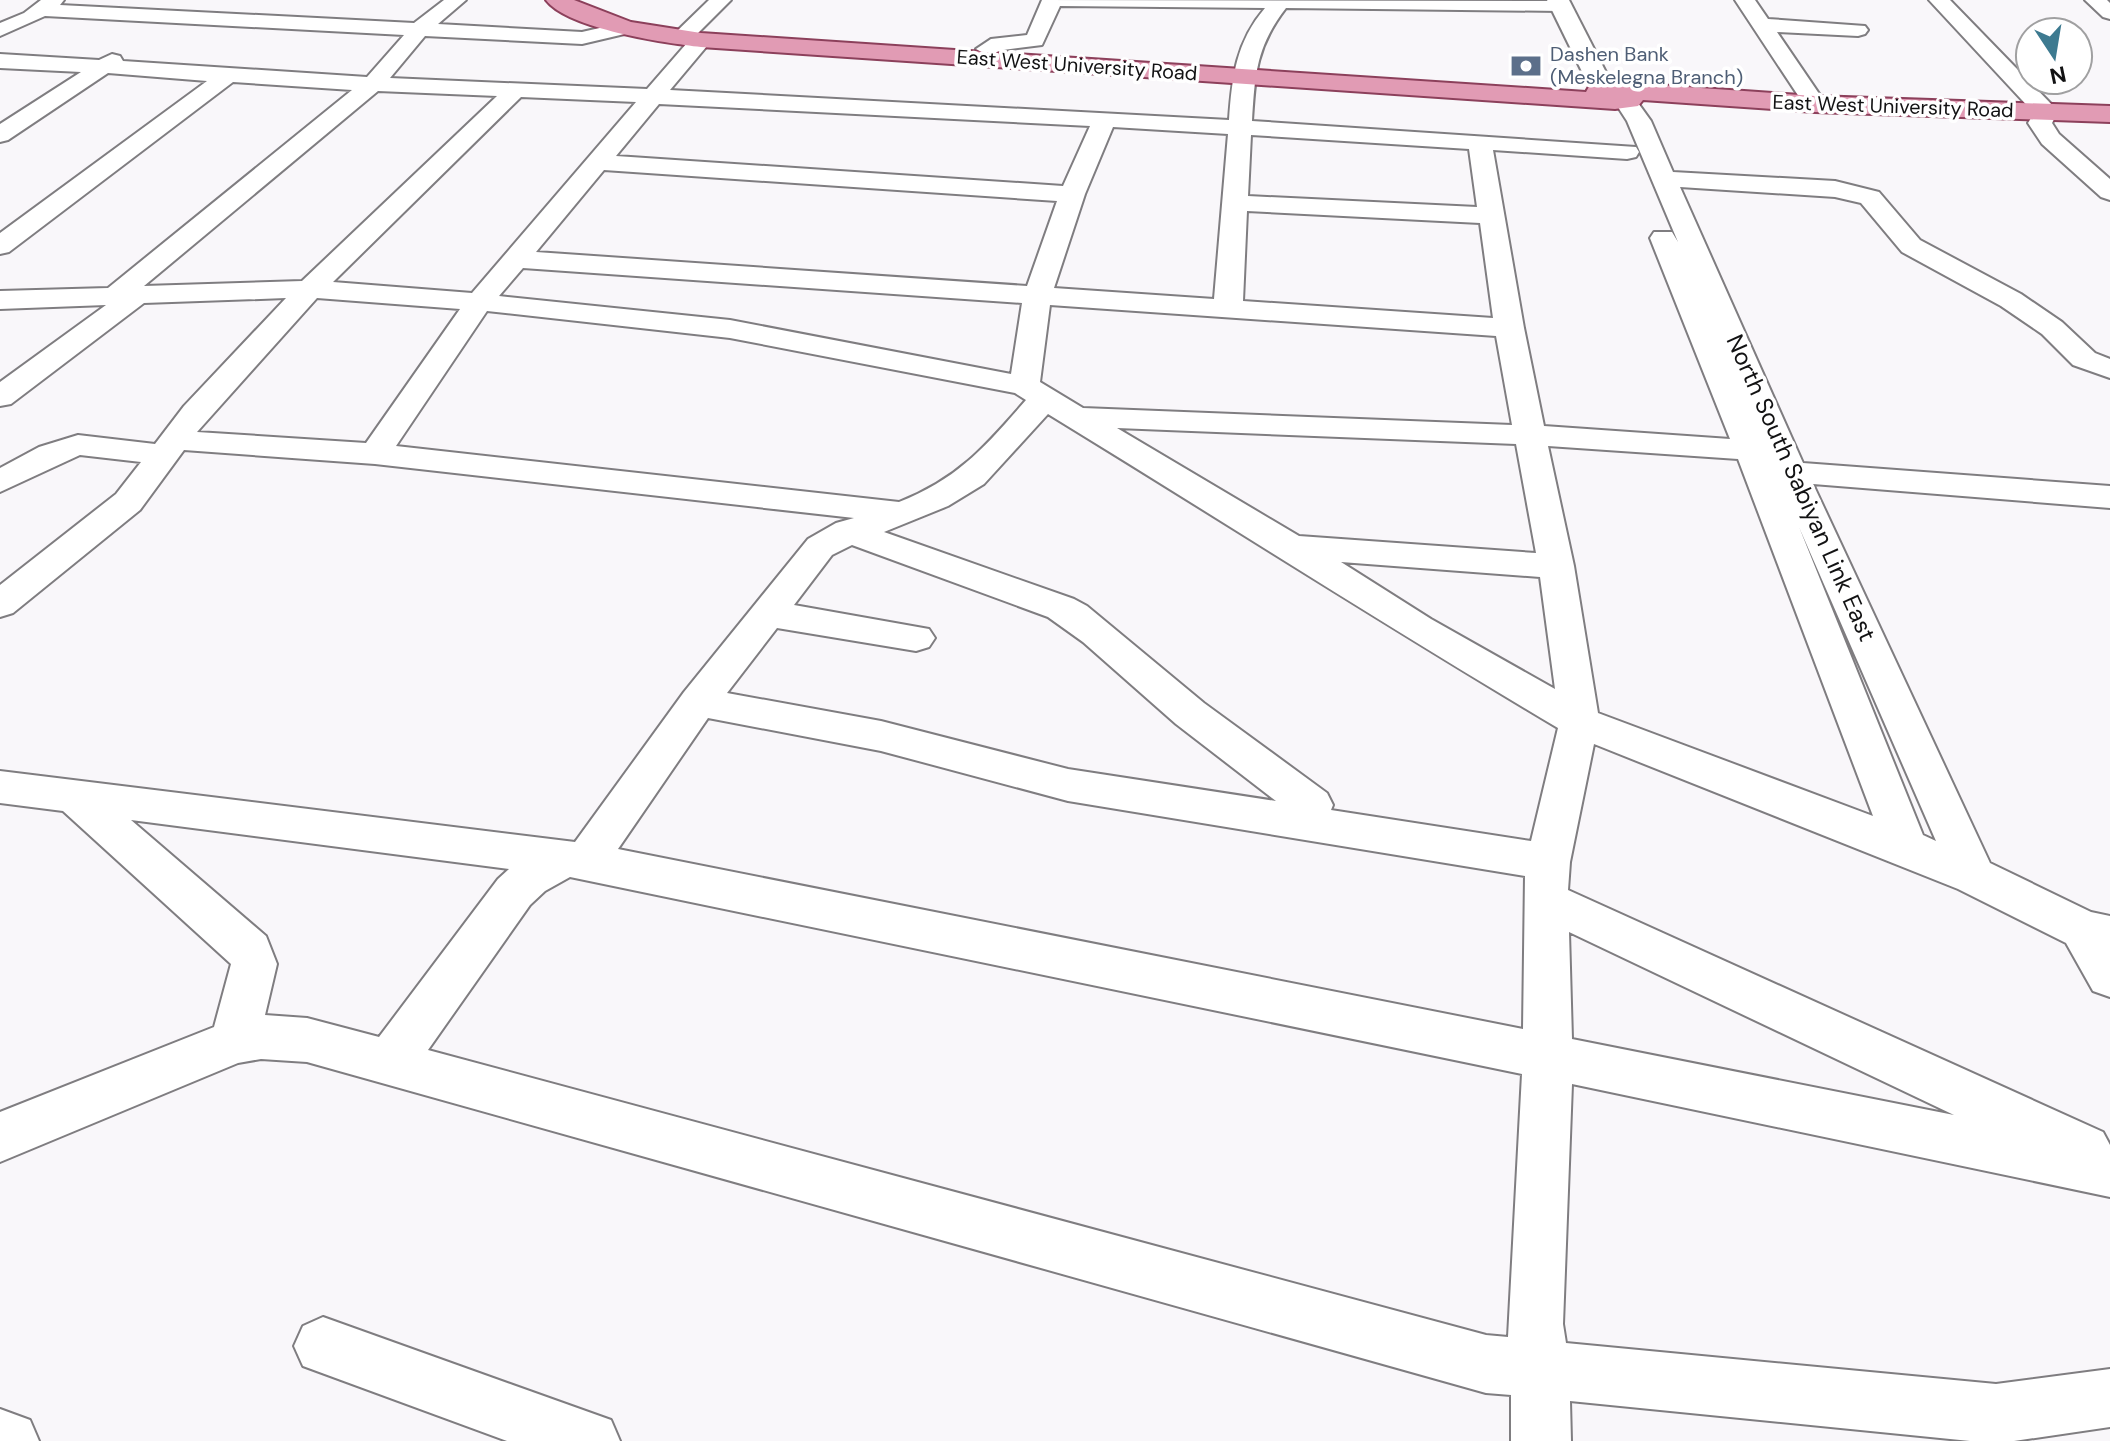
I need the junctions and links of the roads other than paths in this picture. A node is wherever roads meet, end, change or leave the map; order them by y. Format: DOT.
graph roads {
  1 [pos="201,0"];
  2 [pos="297,0"];
  3 [pos="456,0"];
  4 [pos="557,0"];
  5 [pos="590,0"];
  6 [pos="721,0"];
  7 [pos="1054,0"];
  8 [pos="1071,0"];
  9 [pos="1745,0"];
  10 [pos="1939,0"];
  11 [pos="2095,0"];
  12 [pos="1567,2"];
  13 [pos="49,5"];
  14 [pos="1278,5"];
  15 [pos="2110,13"];
  16 [pos="179,16"];
  17 [pos="267,21"];
  18 [pos="1763,25"];
  19 [pos="421,28"];
  20 [pos="626,28"];
  21 [pos="0,30"];
  22 [pos="1858,30"];
  23 [pos="691,36"];
  24 [pos="987,49"];
  25 [pos="0,61"];
  26 [pos="105,65"];
  27 [pos="1244,71"];
  28 [pos="229,75"];
  29 [pos="373,84"];
  30 [pos="517,89"];
  31 [pos="652,95"];
  32 [pos="1615,95"];
  33 [pos="1815,104"];
  34 [pos="2110,114"];
  35 [pos="1103,122"];
  36 [pos="2045,124"];
  37 [pos="2110,126"];
  38 [pos="1241,127"];
  39 [pos="0,135"];
  40 [pos="1480,142"];
  41 [pos="1627,152"];
  42 [pos="595,162"];
  43 [pos="2110,163"];
  44 [pos="1665,179"];
  45 [pos="2110,192"];
  46 [pos="1072,194"];
  47 [pos="1236,203"];
  48 [pos="1493,216"];
  49 [pos="0,246"];
  50 [pos="516,259"];
  51 [pos="310,289"];
  52 [pos="129,294"];
  53 [pos="1037,297"];
  54 [pos="0,300"];
  55 [pos="479,302"];
  56 [pos="1228,306"];
  57 [pos="1509,328"];
  58 [pos="2110,369"];
  59 [pos="0,397"];
  60 [pos="1047,401"];
  61 [pos="1530,435"];
  62 [pos="168,447"];
  63 [pos="375,454"];
  64 [pos="1766,464"];
  65 [pos="0,482"];
  66 [pos="2110,497"];
  67 [pos="904,513"];
  68 [pos="848,531"];
  69 [pos="1292,547"];
  70 [pos="1556,566"];
  71 [pos="3,596"];
  72 [pos="766,613"];
  73 [pos="916,638"];
  74 [pos="698,702"];
  75 [pos="1579,722"];
  76 [pos="0,787"];
  77 [pos="74,796"];
  78 [pos="1284,820"];
  79 [pos="1906,847"];
  80 [pos="575,859"];
  81 [pos="1974,876"];
  82 [pos="1546,881"];
  83 [pos="2096,932"];
  84 [pos="2110,976"];
  85 [pos="235,1041"];
  86 [pos="1548,1056"];
  87 [pos="389,1064"];
  88 [pos="0,1137"];
  89 [pos="2110,1162"];
  90 [pos="2110,1171"];
  91 [pos="323,1346"];
  92 [pos="1540,1369"];
  93 [pos="2110,1398"];
  94 [pos="0,1439"];
  95 [pos="9,1441"];
  96 [pos="590,1441"];
  97 [pos="1541,1441"];
  1 -- 16 [label="street"];
  2 -- 17 [label="street"];
  3 -- 19 [label="street"];
  4 -- 20 [label="main road, East West University Road"];
  5 -- 23 [label="main road, East West University Road"];
  6 -- 23 [label="street"];
  7 -- 8 [label="street"];
  7 -- 24 [label="street"];
  8 -- 14 [label="street"];
  9 -- 18 [label="street"];
  10 -- 36 [label="street"];
  11 -- 15 [label="street"];
  12 -- 14 [label="street"];
  12 -- 32 [label="main road, North South Sabiyan Link East"];
  13 -- 16 [label="street"];
  13 -- 21 [label="street"];
  14 -- 27 [label="street"];
  16 -- 17 [label="street"];
  16 -- 26 [label="street"];
  17 -- 19 [label="street"];
  18 -- 22 [label="street"];
  18 -- 33 [label="street"];
  19 -- 20 [label="street"];
  19 -- 29 [label="street"];
  20 -- 23 [label="main road, East West University Road"];
  23 -- 24 [label="main road, East West University Road"];
  23 -- 27 [label="main road, East West University Road"];
  23 -- 31 [label="street"];
  24 -- 27 [label="main road, East West University Road"];
  25 -- 26 [label="street"];
  26 -- 28 [label="street"];
  26 -- 39 [label="street"];
  27 -- 32 [label="main road, East West University Road"];
  27 -- 38 [label="street"];
  28 -- 29 [label="street"];
  28 -- 49 [label="street"];
  29 -- 30 [label="street"];
  29 -- 52 [label="street"];
  30 -- 31 [label="street"];
  30 -- 51 [label="street"];
  31 -- 35 [label="street"];
  31 -- 42 [label="street"];
  32 -- 33 [label="main road, East West University Road"];
  32 -- 36 [label="main road, East West University Road"];
  32 -- 41 [label="street, North South Sabiyan Link East"];
  32 -- 44 [label="street, North South Sabiyan Link East"];
  33 -- 36 [label="main road, East West University Road"];
  34 -- 36 [label="main road, East West University Road"];
  35 -- 38 [label="street"];
  35 -- 46 [label="street"];
  36 -- 37 [label="main road, East West University Road"];
  36 -- 43 [label="street"];
  36 -- 45 [label="street"];
  38 -- 40 [label="street"];
  38 -- 47 [label="street"];
  40 -- 41 [label="street"];
  40 -- 48 [label="street"];
  41 -- 64 [label="street, North South Sabiyan Link East"];
  42 -- 46 [label="street"];
  42 -- 50 [label="street"];
  44 -- 58 [label="street"];
  44 -- 64 [label="street, North South Sabiyan Link East"];
  46 -- 53 [label="street"];
  47 -- 48 [label="street"];
  47 -- 56 [label="street"];
  48 -- 57 [label="street"];
  50 -- 53 [label="street"];
  50 -- 55 [label="street"];
  51 -- 52 [label="street"];
  51 -- 55 [label="street"];
  51 -- 62 [label="street"];
  52 -- 54 [label="street"];
  52 -- 59 [label="street"];
  53 -- 56 [label="street"];
  53 -- 60 [label="street"];
  55 -- 60 [label="street"];
  55 -- 63 [label="street"];
  56 -- 57 [label="street"];
  57 -- 61 [label="street"];
  60 -- 61 [label="street"];
  60 -- 67 [label="street"];
  60 -- 69 [label="street"];
  61 -- 64 [label="street"];
  61 -- 70 [label="street"];
  62 -- 63 [label="street"];
  62 -- 65 [label="street"];
  62 -- 71 [label="street"];
  63 -- 67 [label="street"];
  64 -- 66 [label="street"];
  64 -- 79 [label="street, North South Sabiyan Link East"];
  64 -- 81 [label="street, North South Sabiyan Link East"];
  67 -- 68 [label="street"];
  68 -- 72 [label="street"];
  68 -- 78 [label="street"];
  69 -- 70 [label="street"];
  69 -- 75 [label="street"];
  70 -- 75 [label="street"];
  72 -- 73 [label="street"];
  72 -- 74 [label="street"];
  74 -- 78 [label="street"];
  74 -- 80 [label="street"];
  75 -- 79 [label="street"];
  75 -- 82 [label="street"];
  76 -- 77 [label="street"];
  77 -- 80 [label="street"];
  77 -- 85 [label="street"];
  78 -- 82 [label="street"];
  79 -- 81 [label="street"];
  80 -- 86 [label="street"];
  80 -- 87 [label="street"];
  81 -- 83 [label="street"];
  82 -- 86 [label="street"];
  82 -- 89 [label="street"];
  83 -- 84 [label="street"];
  85 -- 87 [label="street"];
  85 -- 88 [label="street"];
  86 -- 90 [label="street"];
  86 -- 92 [label="street"];
  87 -- 92 [label="street"];
  91 -- 96 [label="street"];
  92 -- 93 [label="street"];
  92 -- 97 [label="street"];
  94 -- 95 [label="street"];
}
